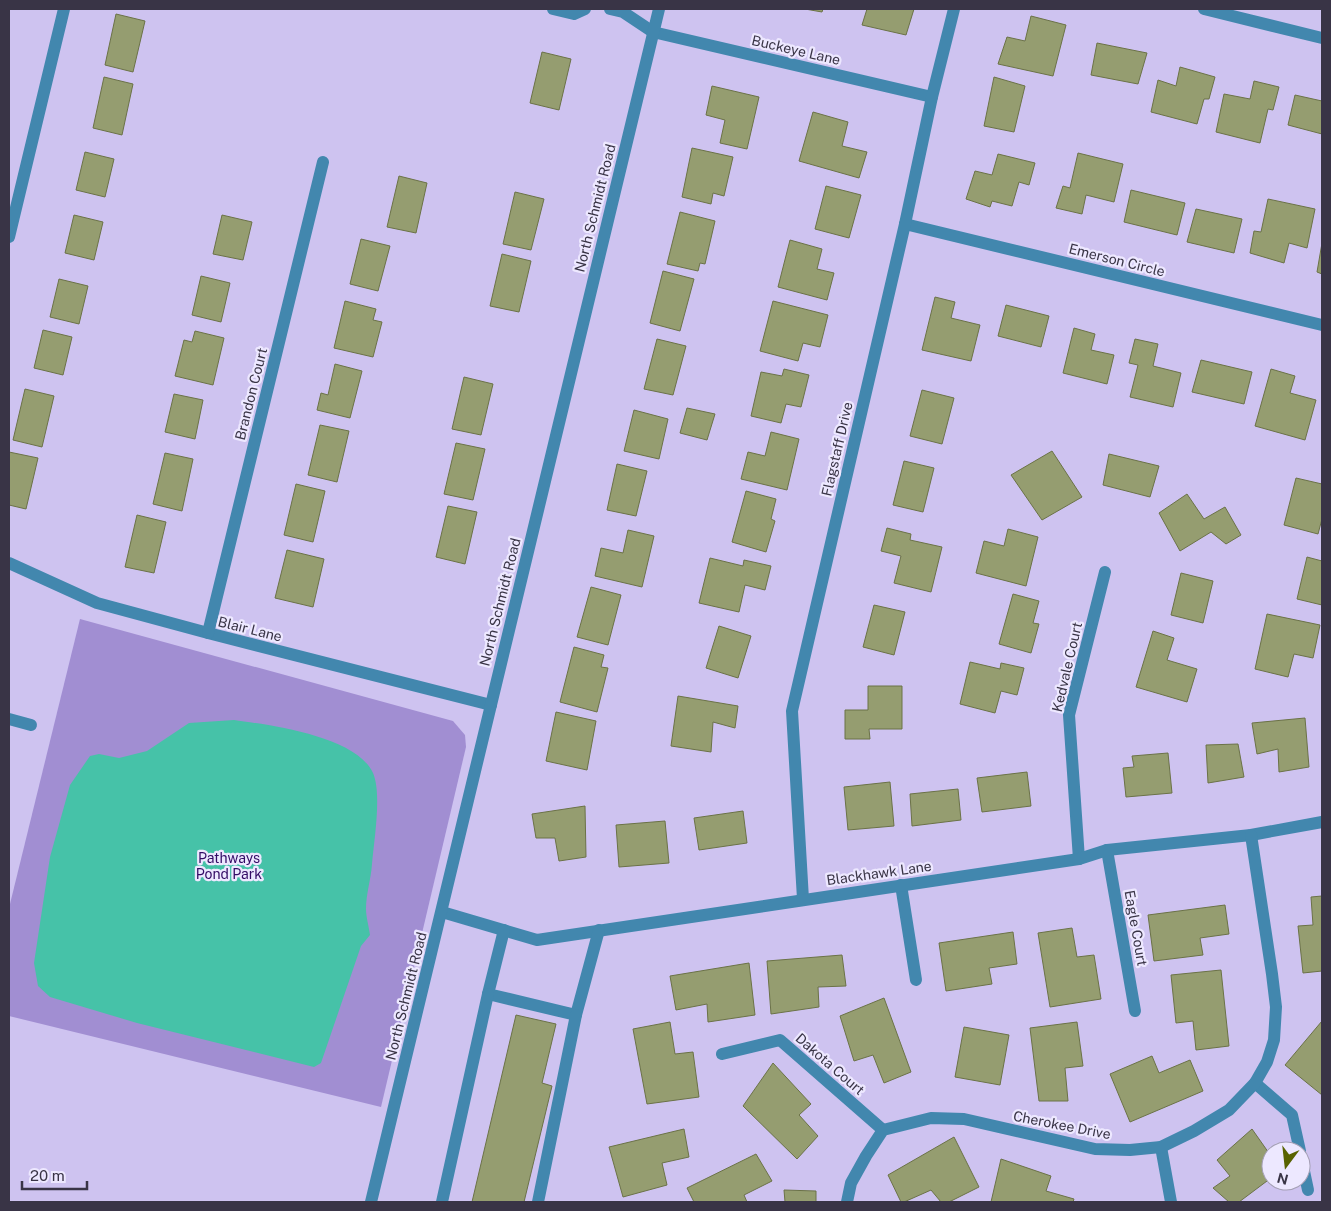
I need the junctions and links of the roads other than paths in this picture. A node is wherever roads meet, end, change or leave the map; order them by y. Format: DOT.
graph roads {
  1 [pos="64,9"];
  2 [pos="553,9"];
  3 [pos="585,9"];
  4 [pos="610,9"];
  5 [pos="659,9"];
  6 [pos="954,9"];
  7 [pos="1204,9"];
  8 [pos="653,32"];
  9 [pos="1322,38"];
  10 [pos="932,97"];
  11 [pos="324,162"];
  12 [pos="905,224"];
  13 [pos="9,237"];
  14 [pos="1322,325"];
  15 [pos="9,563"];
  16 [pos="1105,572"];
  17 [pos="208,633"];
  18 [pos="491,705"];
  19 [pos="9,719"];
  20 [pos="31,725"];
  21 [pos="1322,822"];
  22 [pos="1251,835"];
  23 [pos="1107,850"];
  24 [pos="1079,859"];
  25 [pos="901,885"];
  26 [pos="803,900"];
  27 [pos="442,912"];
  28 [pos="504,930"];
  29 [pos="599,930"];
  30 [pos="916,980"];
  31 [pos="488,994"];
  32 [pos="1135,1012"];
  33 [pos="576,1015"];
  34 [pos="722,1054"];
  35 [pos="1255,1083"];
  36 [pos="883,1130"];
  37 [pos="1298,1141"];
  38 [pos="1161,1147"];
  39 [pos="371,1202"];
  40 [pos="442,1202"];
  41 [pos="538,1202"];
  42 [pos="847,1202"];
  43 [pos="1171,1202"];
  1 -- 13 [label="street"];
  2 -- 3 [label="street"];
  4 -- 8 [label="street"];
  5 -- 8 [label="street, North Schmidt Road"];
  6 -- 10 [label="street, Flagstaff Drive"];
  7 -- 9 [label="street"];
  8 -- 10 [label="street, Buckeye Lane"];
  8 -- 18 [label="street, North Schmidt Road"];
  10 -- 12 [label="street, Flagstaff Drive"];
  11 -- 17 [label="street, Brandon Court"];
  12 -- 14 [label="street, Emerson Circle"];
  12 -- 26 [label="street, Flagstaff Drive"];
  15 -- 17 [label="street, Blair Lane"];
  16 -- 24 [label="street, Kedvale Court"];
  17 -- 18 [label="street, Blair Lane"];
  18 -- 27 [label="street, North Schmidt Road"];
  19 -- 20 [label="street"];
  21 -- 22 [label="street, Blackhawk Lane"];
  22 -- 23 [label="street, Blackhawk Lane"];
  22 -- 35 [label="street, Cherokee Drive"];
  23 -- 24 [label="street, Blackhawk Lane"];
  23 -- 32 [label="street, Eagle Court"];
  24 -- 25 [label="street, Blackhawk Lane"];
  25 -- 26 [label="street, Blackhawk Lane"];
  25 -- 30 [label="street"];
  26 -- 29 [label="street, Blackhawk Lane"];
  27 -- 28 [label="street, Blackhawk Lane"];
  27 -- 39 [label="street, North Schmidt Road"];
  28 -- 29 [label="street, Blackhawk Lane"];
  28 -- 31 [label="street"];
  29 -- 33 [label="street"];
  31 -- 33 [label="street"];
  31 -- 40 [label="street"];
  33 -- 41 [label="street"];
  34 -- 36 [label="street, Dakota Court"];
  35 -- 37 [label="street"];
  35 -- 38 [label="street, Cherokee Drive"];
  36 -- 38 [label="street, Cherokee Drive"];
  36 -- 42 [label="street"];
  38 -- 43 [label="street"];
}
